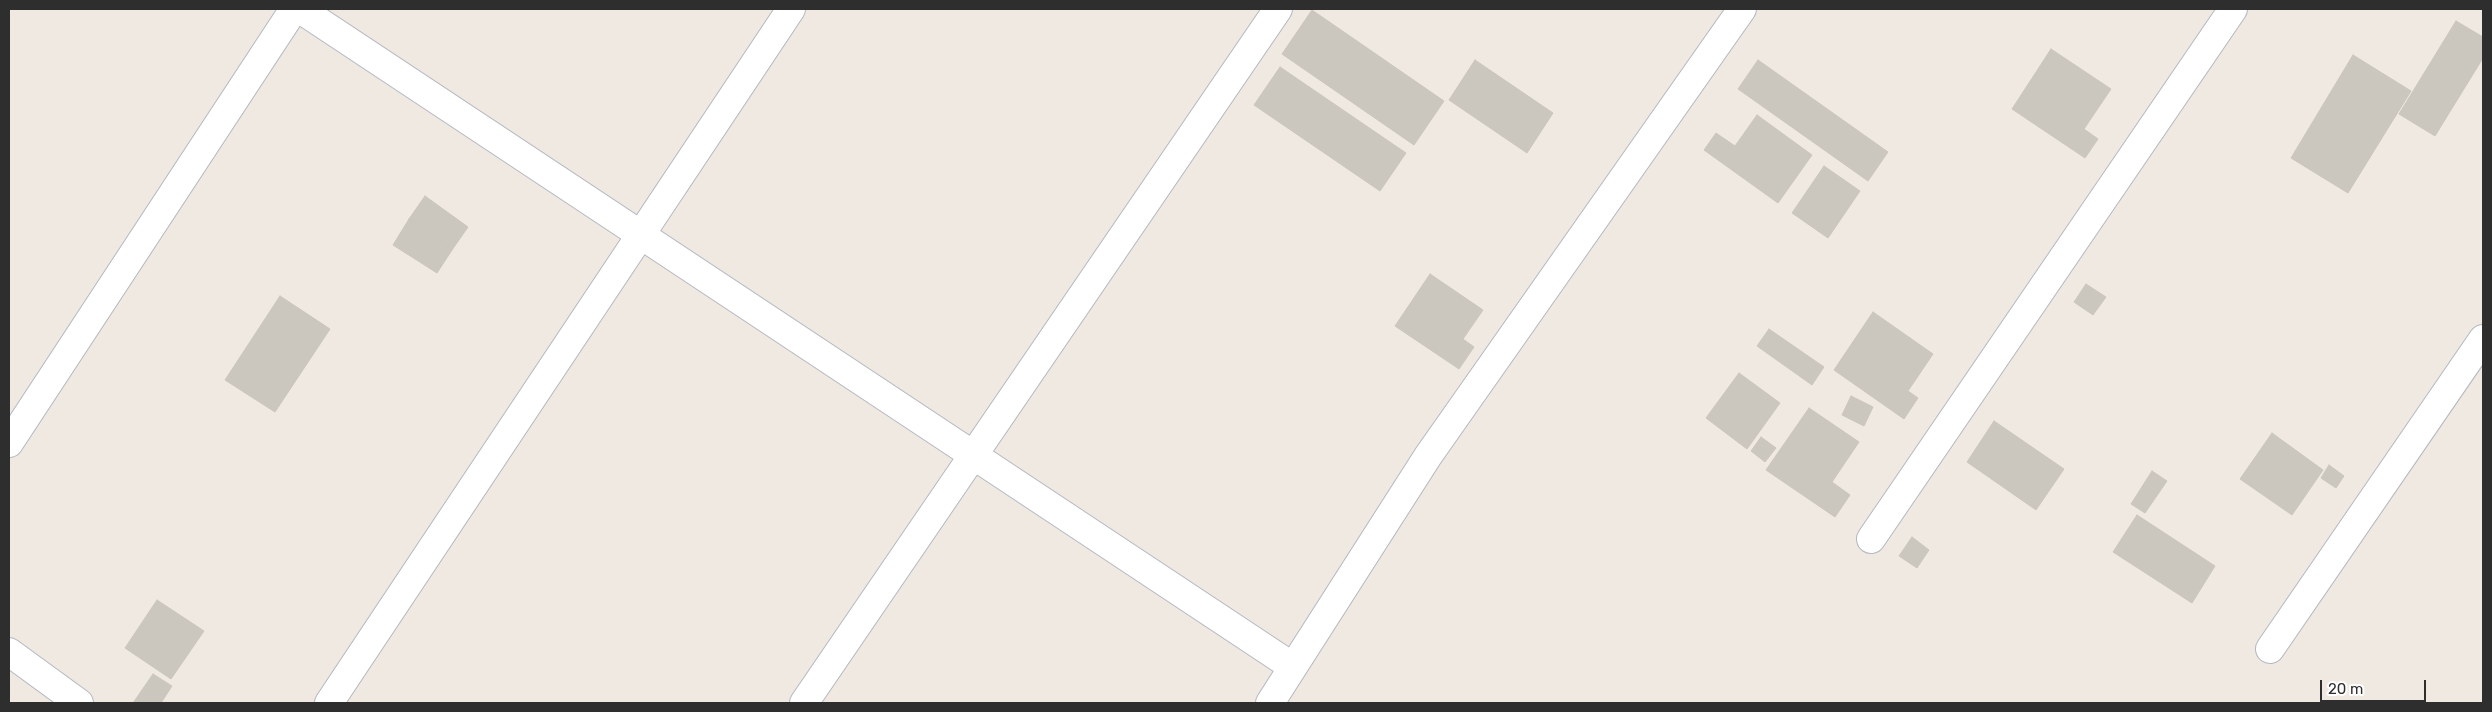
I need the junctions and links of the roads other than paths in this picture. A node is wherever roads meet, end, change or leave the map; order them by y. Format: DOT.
graph roads {
  1 [pos="294,9"];
  2 [pos="300,9"];
  3 [pos="790,9"];
  4 [pos="1278,9"];
  5 [pos="1742,9"];
  6 [pos="2233,9"];
  7 [pos="641,234"];
  8 [pos="2483,339"];
  9 [pos="9,443"];
  10 [pos="974,456"];
  11 [pos="1871,539"];
  12 [pos="2270,649"];
  13 [pos="9,652"];
  14 [pos="1293,668"];
  15 [pos="79,703"];
  16 [pos="329,703"];
  17 [pos="804,703"];
  18 [pos="1270,703"];
  1 -- 9 [label="street"];
  2 -- 7 [label="street"];
  3 -- 7 [label="street"];
  4 -- 10 [label="street"];
  5 -- 14 [label="street"];
  6 -- 11 [label="street"];
  7 -- 10 [label="street"];
  7 -- 16 [label="street"];
  8 -- 12 [label="street"];
  10 -- 14 [label="street"];
  10 -- 17 [label="street"];
  13 -- 15 [label="street"];
  14 -- 18 [label="street"];
}
